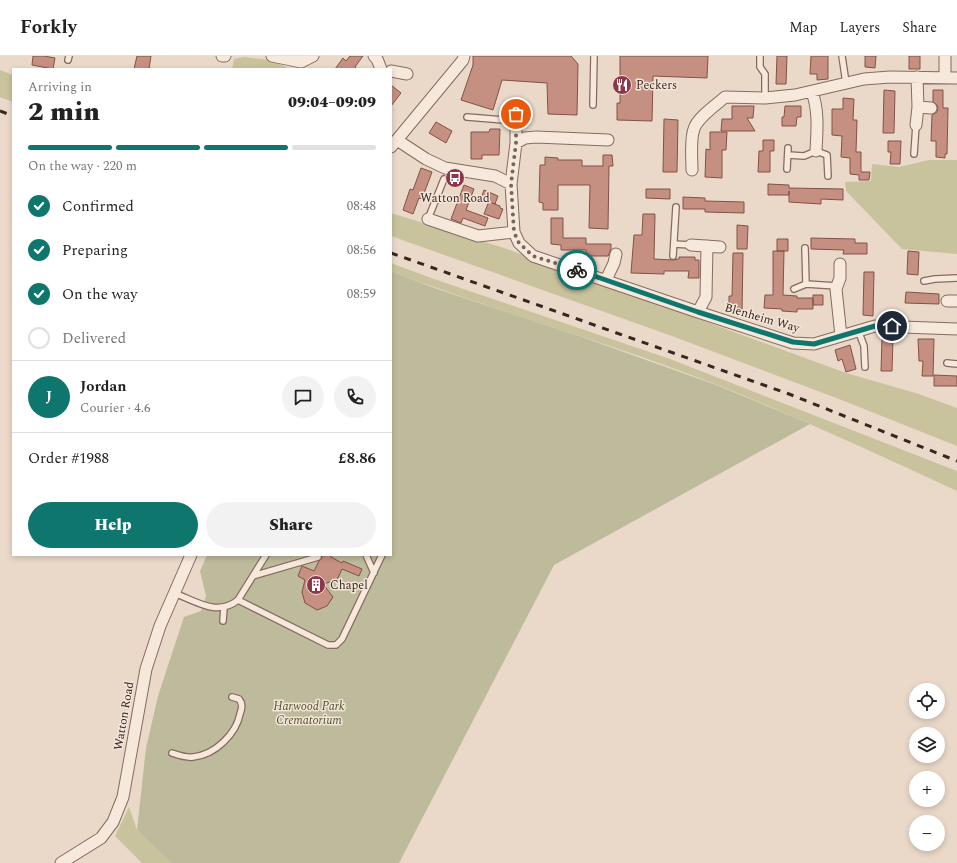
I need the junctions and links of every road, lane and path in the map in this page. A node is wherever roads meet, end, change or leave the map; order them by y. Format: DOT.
graph roads {
  1 [pos="222,56"];
  2 [pos="225,56"];
  3 [pos="272,56"];
  4 [pos="313,56"];
  5 [pos="374,56"];
  6 [pos="464,56"];
  7 [pos="594,56"];
  8 [pos="842,56"];
  9 [pos="945,56"];
  10 [pos="760,57"];
  11 [pos="301,65"];
  12 [pos="381,68"];
  13 [pos="392,71"];
  14 [pos="407,74"];
  15 [pos="917,78"];
  16 [pos="945,78"];
  17 [pos="957,78"];
  18 [pos="846,83"];
  19 [pos="812,92"];
  20 [pos="765,98"];
  21 [pos="593,105"];
  22 [pos="918,107"];
  23 [pos="930,108"];
  24 [pos="467,117"];
  25 [pos="516,118"];
  26 [pos="916,125"];
  27 [pos="608,140"];
  28 [pos="394,143"];
  29 [pos="516,143"];
  30 [pos="788,148"];
  31 [pos="816,151"];
  32 [pos="914,154"];
  33 [pos="788,155"];
  34 [pos="787,169"];
  35 [pos="692,170"];
  36 [pos="828,176"];
  37 [pos="444,179"];
  38 [pos="511,184"];
  39 [pos="676,207"];
  40 [pos="428,219"];
  41 [pos="514,232"];
  42 [pos="674,244"];
  43 [pos="691,245"];
  44 [pos="707,246"];
  45 [pos="720,247"];
  46 [pos="805,248"];
  47 [pos="616,254"];
  48 [pos="673,256"];
  49 [pos="840,264"];
  50 [pos="957,278"];
  51 [pos="606,280"];
  52 [pos="924,281"];
  53 [pos="806,284"];
  54 [pos="837,286"];
  55 [pos="794,289"];
  56 [pos="698,312"];
  57 [pos="957,329"];
  58 [pos="858,330"];
  59 [pos="841,336"];
  60 [pos="947,363"];
  61 [pos="957,364"];
  62 [pos="865,367"];
  63 [pos="191,556"];
  64 [pos="265,556"];
  65 [pos="366,556"];
  66 [pos="382,556"];
  67 [pos="318,557"];
  68 [pos="374,573"];
  69 [pos="253,576"];
  70 [pos="174,593"];
  71 [pos="238,600"];
  72 [pos="224,608"];
  73 [pos="223,621"];
  74 [pos="232,697"];
  75 [pos="172,753"];
  76 [pos="61,863"];
  1 -- 2 [label="street"];
  3 -- 11 [label="street"];
  4 -- 11 [label="street"];
  5 -- 12 [label="street"];
  6 -- 28 [label="street"];
  7 -- 21 [label="lane"];
  8 -- 18 [label="lane"];
  9 -- 16 [label="street"];
  10 -- 20 [label="lane"];
  13 -- 14 [label="street"];
  15 -- 16 [label="street"];
  15 -- 18 [label="street"];
  15 -- 22 [label="street"];
  16 -- 17 [label="street"];
  18 -- 19 [label="street"];
  19 -- 20 [label="street"];
  19 -- 31 [label="street"];
  20 -- 35 [label="street"];
  22 -- 23 [label="street"];
  22 -- 26 [label="street"];
  24 -- 25 [label="lane"];
  25 -- 29 [label="street, Blenheim Way"];
  26 -- 32 [label="lane"];
  27 -- 29 [label="street"];
  28 -- 38 [label="street"];
  29 -- 38 [label="street, Blenheim Way"];
  30 -- 33 [label="lane"];
  31 -- 33 [label="lane"];
  31 -- 36 [label="lane"];
  33 -- 34 [label="lane"];
  37 -- 40 [label="lane"];
  38 -- 41 [label="street, Blenheim Way"];
  39 -- 42 [label="lane"];
  40 -- 41 [label="street"];
  41 -- 51 [label="street, Blenheim Way"];
  42 -- 43 [label="lane"];
  42 -- 48 [label="lane"];
  43 -- 44 [label="street"];
  44 -- 45 [label="street"];
  44 -- 56 [label="street"];
  46 -- 53 [label="lane"];
  47 -- 51 [label="street"];
  49 -- 54 [label="street"];
  50 -- 52 [label="lane"];
  51 -- 56 [label="street, Blenheim Way"];
  53 -- 54 [label="lane"];
  53 -- 55 [label="lane"];
  54 -- 59 [label="street"];
  56 -- 59 [label="street, Blenheim Way"];
  57 -- 58 [label="street, Blenheim Way"];
  58 -- 59 [label="street, Blenheim Way"];
  58 -- 62 [label="lane"];
  60 -- 61 [label="lane"];
  63 -- 70 [label="street, Watton Road"];
  64 -- 69 [label="lane"];
  65 -- 68 [label="lane"];
  66 -- 68 [label="lane"];
  67 -- 69 [label="lane"];
  68 -- 71 [label="lane"];
  69 -- 71 [label="lane"];
  70 -- 72 [label="lane"];
  70 -- 76 [label="street, Watton Road"];
  71 -- 72 [label="lane"];
  72 -- 73 [label="lane"];
  74 -- 75 [label="lane"];
}
